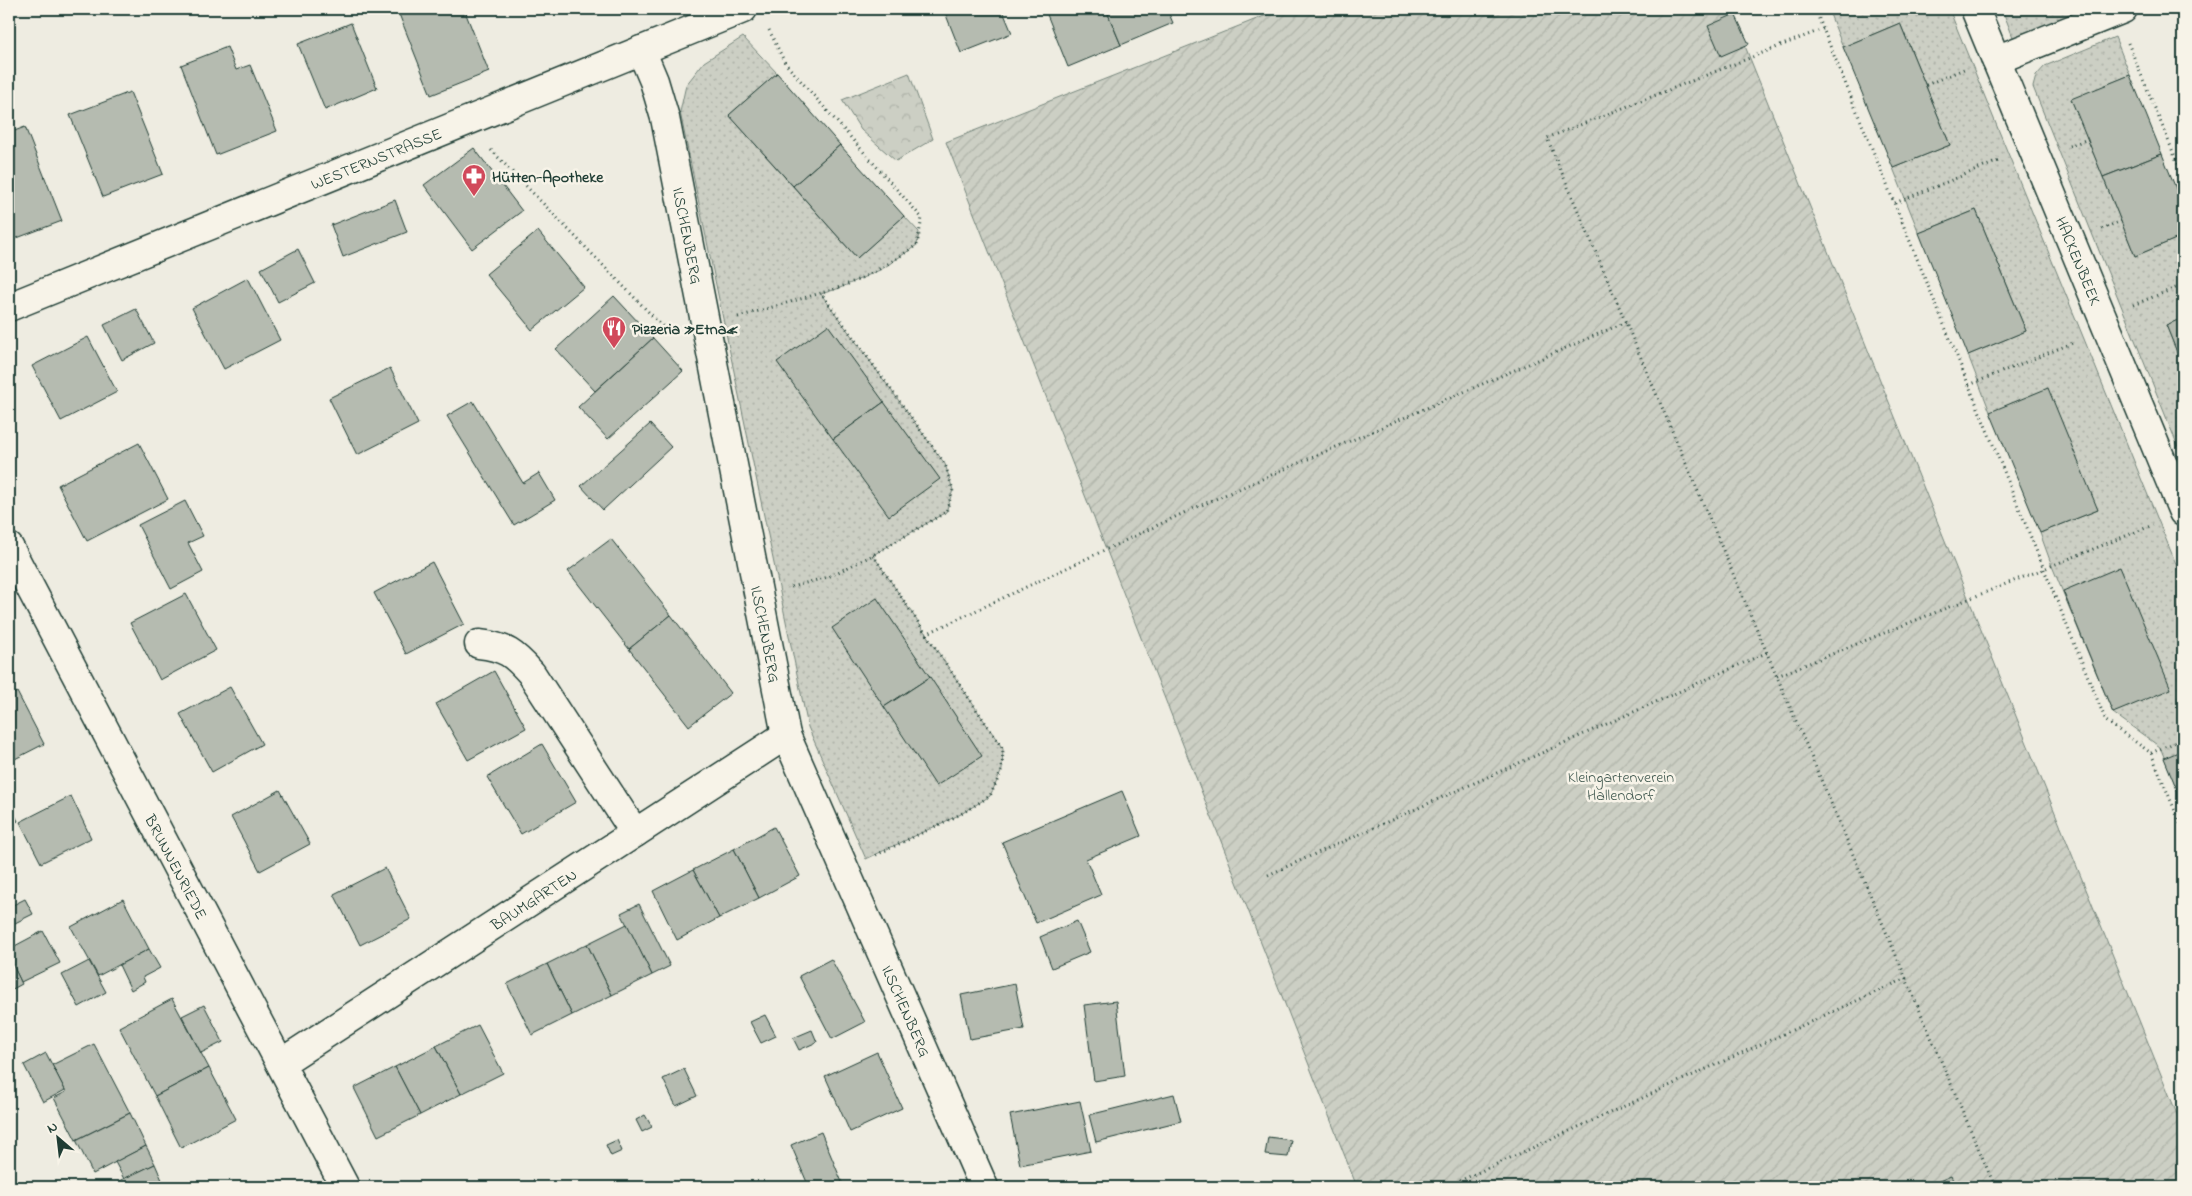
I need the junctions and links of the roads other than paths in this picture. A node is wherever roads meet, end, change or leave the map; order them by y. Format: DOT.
graph roads {
  1 [pos="743,9"];
  2 [pos="1975,9"];
  3 [pos="2120,10"];
  4 [pos="641,50"];
  5 [pos="1996,60"];
  6 [pos="9,307"];
  7 [pos="2175,502"];
  8 [pos="9,547"];
  9 [pos="479,644"];
  10 [pos="786,735"];
  11 [pos="636,833"];
  12 [pos="281,1063"];
  13 [pos="345,1187"];
  14 [pos="984,1187"];
  1 -- 4 [label="street, WESTERNSTRASSE"];
  2 -- 5 [label="street, HACKENBEEK"];
  3 -- 5 [label="street"];
  4 -- 6 [label="street, WESTERNSTRASSE"];
  4 -- 10 [label="street, ILSCHENBERG"];
  5 -- 7 [label="street, HACKENBEEK"];
  8 -- 12 [label="street, BRUNNENRIEDE"];
  9 -- 11 [label="street"];
  10 -- 11 [label="street, BAUMGARTEN"];
  10 -- 14 [label="street, ILSCHENBERG"];
  11 -- 12 [label="street, BAUMGARTEN"];
  12 -- 13 [label="street, BRUNNENRIEDE"];
}
